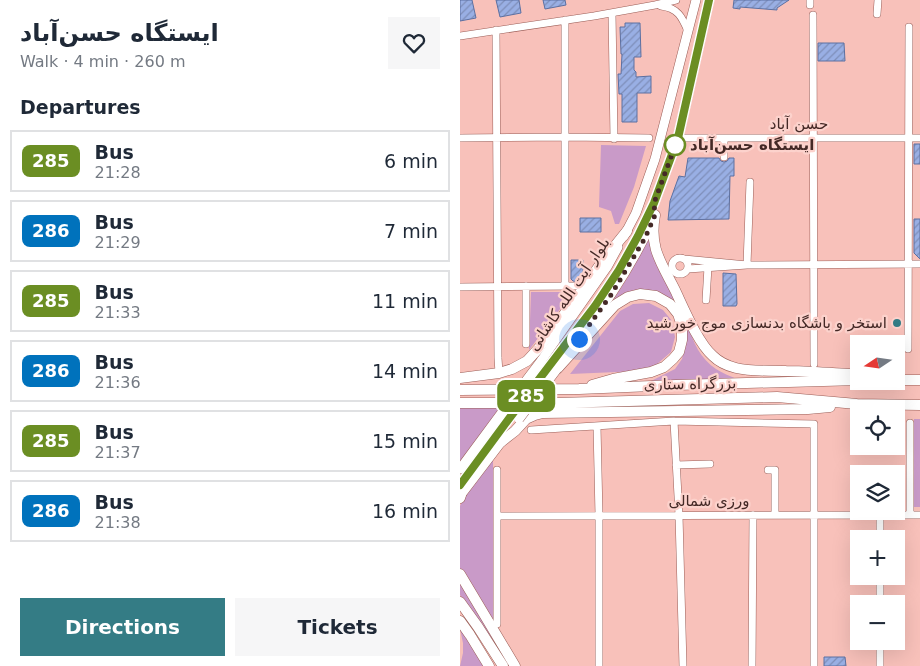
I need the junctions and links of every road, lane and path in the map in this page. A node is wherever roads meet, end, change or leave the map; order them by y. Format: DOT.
graph roads {
  1 [pos="676,0"];
  2 [pos="696,0"];
  3 [pos="709,0"];
  4 [pos="878,0"];
  5 [pos="656,5"];
  6 [pos="612,12"];
  7 [pos="877,14"];
  8 [pos="814,15"];
  9 [pos="565,20"];
  10 [pos="909,27"];
  11 [pos="496,30"];
  12 [pos="688,31"];
  13 [pos="460,36"];
  14 [pos="565,137"];
  15 [pos="460,138"];
  16 [pos="497,138"];
  17 [pos="649,138"];
  18 [pos="678,138"];
  19 [pos="724,138"];
  20 [pos="814,138"];
  21 [pos="909,138"];
  22 [pos="920,138"];
  23 [pos="614,139"];
  24 [pos="724,157"];
  25 [pos="750,182"];
  26 [pos="654,203"];
  27 [pos="655,215"];
  28 [pos="626,231"];
  29 [pos="684,259"];
  30 [pos="908,264"];
  31 [pos="920,264"];
  32 [pos="814,265"];
  33 [pos="747,266"];
  34 [pos="708,267"];
  35 [pos="688,270"];
  36 [pos="526,286"];
  37 [pos="565,286"];
  38 [pos="575,286"];
  39 [pos="460,287"];
  40 [pos="498,287"];
  41 [pos="706,300"];
  42 [pos="526,344"];
  43 [pos="908,350"];
  44 [pos="814,364"];
  45 [pos="549,365"];
  46 [pos="499,373"];
  47 [pos="850,374"];
  48 [pos="460,378"];
  49 [pos="850,380"];
  50 [pos="905,380"];
  51 [pos="920,380"];
  52 [pos="579,389"];
  53 [pos="460,390"];
  54 [pos="460,403"];
  55 [pos="850,403"];
  56 [pos="850,405"];
  57 [pos="905,405"];
  58 [pos="920,405"];
  59 [pos="511,415"];
  60 [pos="674,421"];
  61 [pos="910,423"];
  62 [pos="597,426"];
  63 [pos="532,430"];
  64 [pos="501,442"];
  65 [pos="710,464"];
  66 [pos="676,465"];
  67 [pos="460,469"];
  68 [pos="497,470"];
  69 [pos="768,470"];
  70 [pos="460,494"];
  71 [pos="599,515"];
  72 [pos="679,515"];
  73 [pos="752,515"];
  74 [pos="775,515"];
  75 [pos="814,515"];
  76 [pos="850,515"];
  77 [pos="905,515"];
  78 [pos="910,515"];
  79 [pos="920,515"];
  80 [pos="498,516"];
  81 [pos="460,574"];
  82 [pos="460,602"];
  83 [pos="460,621"];
  84 [pos="497,624"];
  85 [pos="880,650"];
  86 [pos="501,664"];
  87 [pos="489,666"];
  88 [pos="515,666"];
  89 [pos="599,666"];
  90 [pos="683,666"];
  91 [pos="752,666"];
  92 [pos="814,666"];
  93 [pos="880,666"];
  1 -- 5 [label="street"];
  2 -- 12 [label="main road, بلوار آیت الله کاشانی"];
  3 -- 18 [label="main road, بلوار آیت الله کاشانی"];
  4 -- 7 [label="street"];
  5 -- 6 [label="street"];
  5 -- 12 [label="street"];
  6 -- 9 [label="street"];
  6 -- 23 [label="street"];
  8 -- 20 [label="street"];
  9 -- 11 [label="street"];
  9 -- 14 [label="street"];
  10 -- 21 [label="street"];
  11 -- 13 [label="street"];
  11 -- 16 [label="street"];
  12 -- 28 [label="main road, بلوار آیت الله کاشانی"];
  14 -- 16 [label="street"];
  14 -- 23 [label="street"];
  14 -- 37 [label="street"];
  15 -- 16 [label="street"];
  16 -- 40 [label="street"];
  17 -- 23 [label="street"];
  18 -- 19 [label="street, حسن آباد"];
  18 -- 26 [label="main road, بلوار آیت الله کاشانی"];
  19 -- 20 [label="street, حسن آباد"];
  19 -- 24 [label="street"];
  20 -- 21 [label="street, حسن آباد"];
  20 -- 32 [label="street"];
  21 -- 22 [label="street, حسن آباد"];
  21 -- 30 [label="street"];
  25 -- 33 [label="street"];
  26 -- 27 [label="main road"];
  26 -- 45 [label="main road, بلوار آیت الله کاشانی"];
  27 -- 45 [label="main road"];
  27 -- 47 [label="highway"];
  28 -- 45 [label="main road, بلوار آیت الله کاشانی"];
  28 -- 46 [label="highway"];
  29 -- 33 [label="street"];
  29 -- 35 [label="street"];
  29 -- 35 [label="street"];
  30 -- 31 [label="street"];
  30 -- 32 [label="street"];
  30 -- 43 [label="street"];
  32 -- 33 [label="street"];
  32 -- 44 [label="street"];
  33 -- 34 [label="street"];
  34 -- 35 [label="street"];
  34 -- 41 [label="street"];
  36 -- 37 [label="street"];
  36 -- 40 [label="street"];
  36 -- 42 [label="street"];
  37 -- 38 [label="street"];
  39 -- 40 [label="street"];
  40 -- 46 [label="street"];
  45 -- 52 [label="highway"];
  45 -- 59 [label="main road, bridge"];
  45 -- 59 [label="main road, بلوار آیت الله کاشانی, bridge"];
  46 -- 48 [label="highway"];
  49 -- 52 [label="highway, بزرگراه ستاری"];
  50 -- 51 [label="highway"];
  52 -- 53 [label="highway, بزرگراه ستاری"];
  54 -- 55 [label="highway, بزرگراه ستاری"];
  56 -- 64 [label="highway"];
  57 -- 58 [label="highway, بزرگراه ستاری"];
  59 -- 64 [label="main road"];
  59 -- 67 [label="main road, بلوار آیت الله کاشانی"];
  59 -- 70 [label="main road, بلوار آیت الله کاشانی"];
  60 -- 62 [label="street"];
  60 -- 66 [label="street"];
  60 -- 75 [label="street"];
  61 -- 78 [label="street"];
  62 -- 63 [label="street"];
  62 -- 71 [label="street"];
  64 -- 70 [label="main road"];
  65 -- 66 [label="street"];
  66 -- 72 [label="street"];
  68 -- 80 [label="street"];
  69 -- 74 [label="street"];
  71 -- 72 [label="street, ورزی شمالی"];
  71 -- 80 [label="street, ورزی شمالی"];
  71 -- 89 [label="street"];
  72 -- 73 [label="street, ورزی شمالی"];
  72 -- 90 [label="street"];
  73 -- 74 [label="street, ورزی شمالی"];
  73 -- 91 [label="street"];
  74 -- 75 [label="street, ورزی شمالی"];
  75 -- 76 [label="street, ورزی شمالی"];
  75 -- 92 [label="street"];
  77 -- 78 [label="street, ورزی شمالی"];
  78 -- 79 [label="street, ورزی شمالی"];
  80 -- 84 [label="street"];
  81 -- 88 [label="highway"];
  82 -- 86 [label="highway"];
  83 -- 87 [label="highway"];
  85 -- 93 [label="street"];
}
